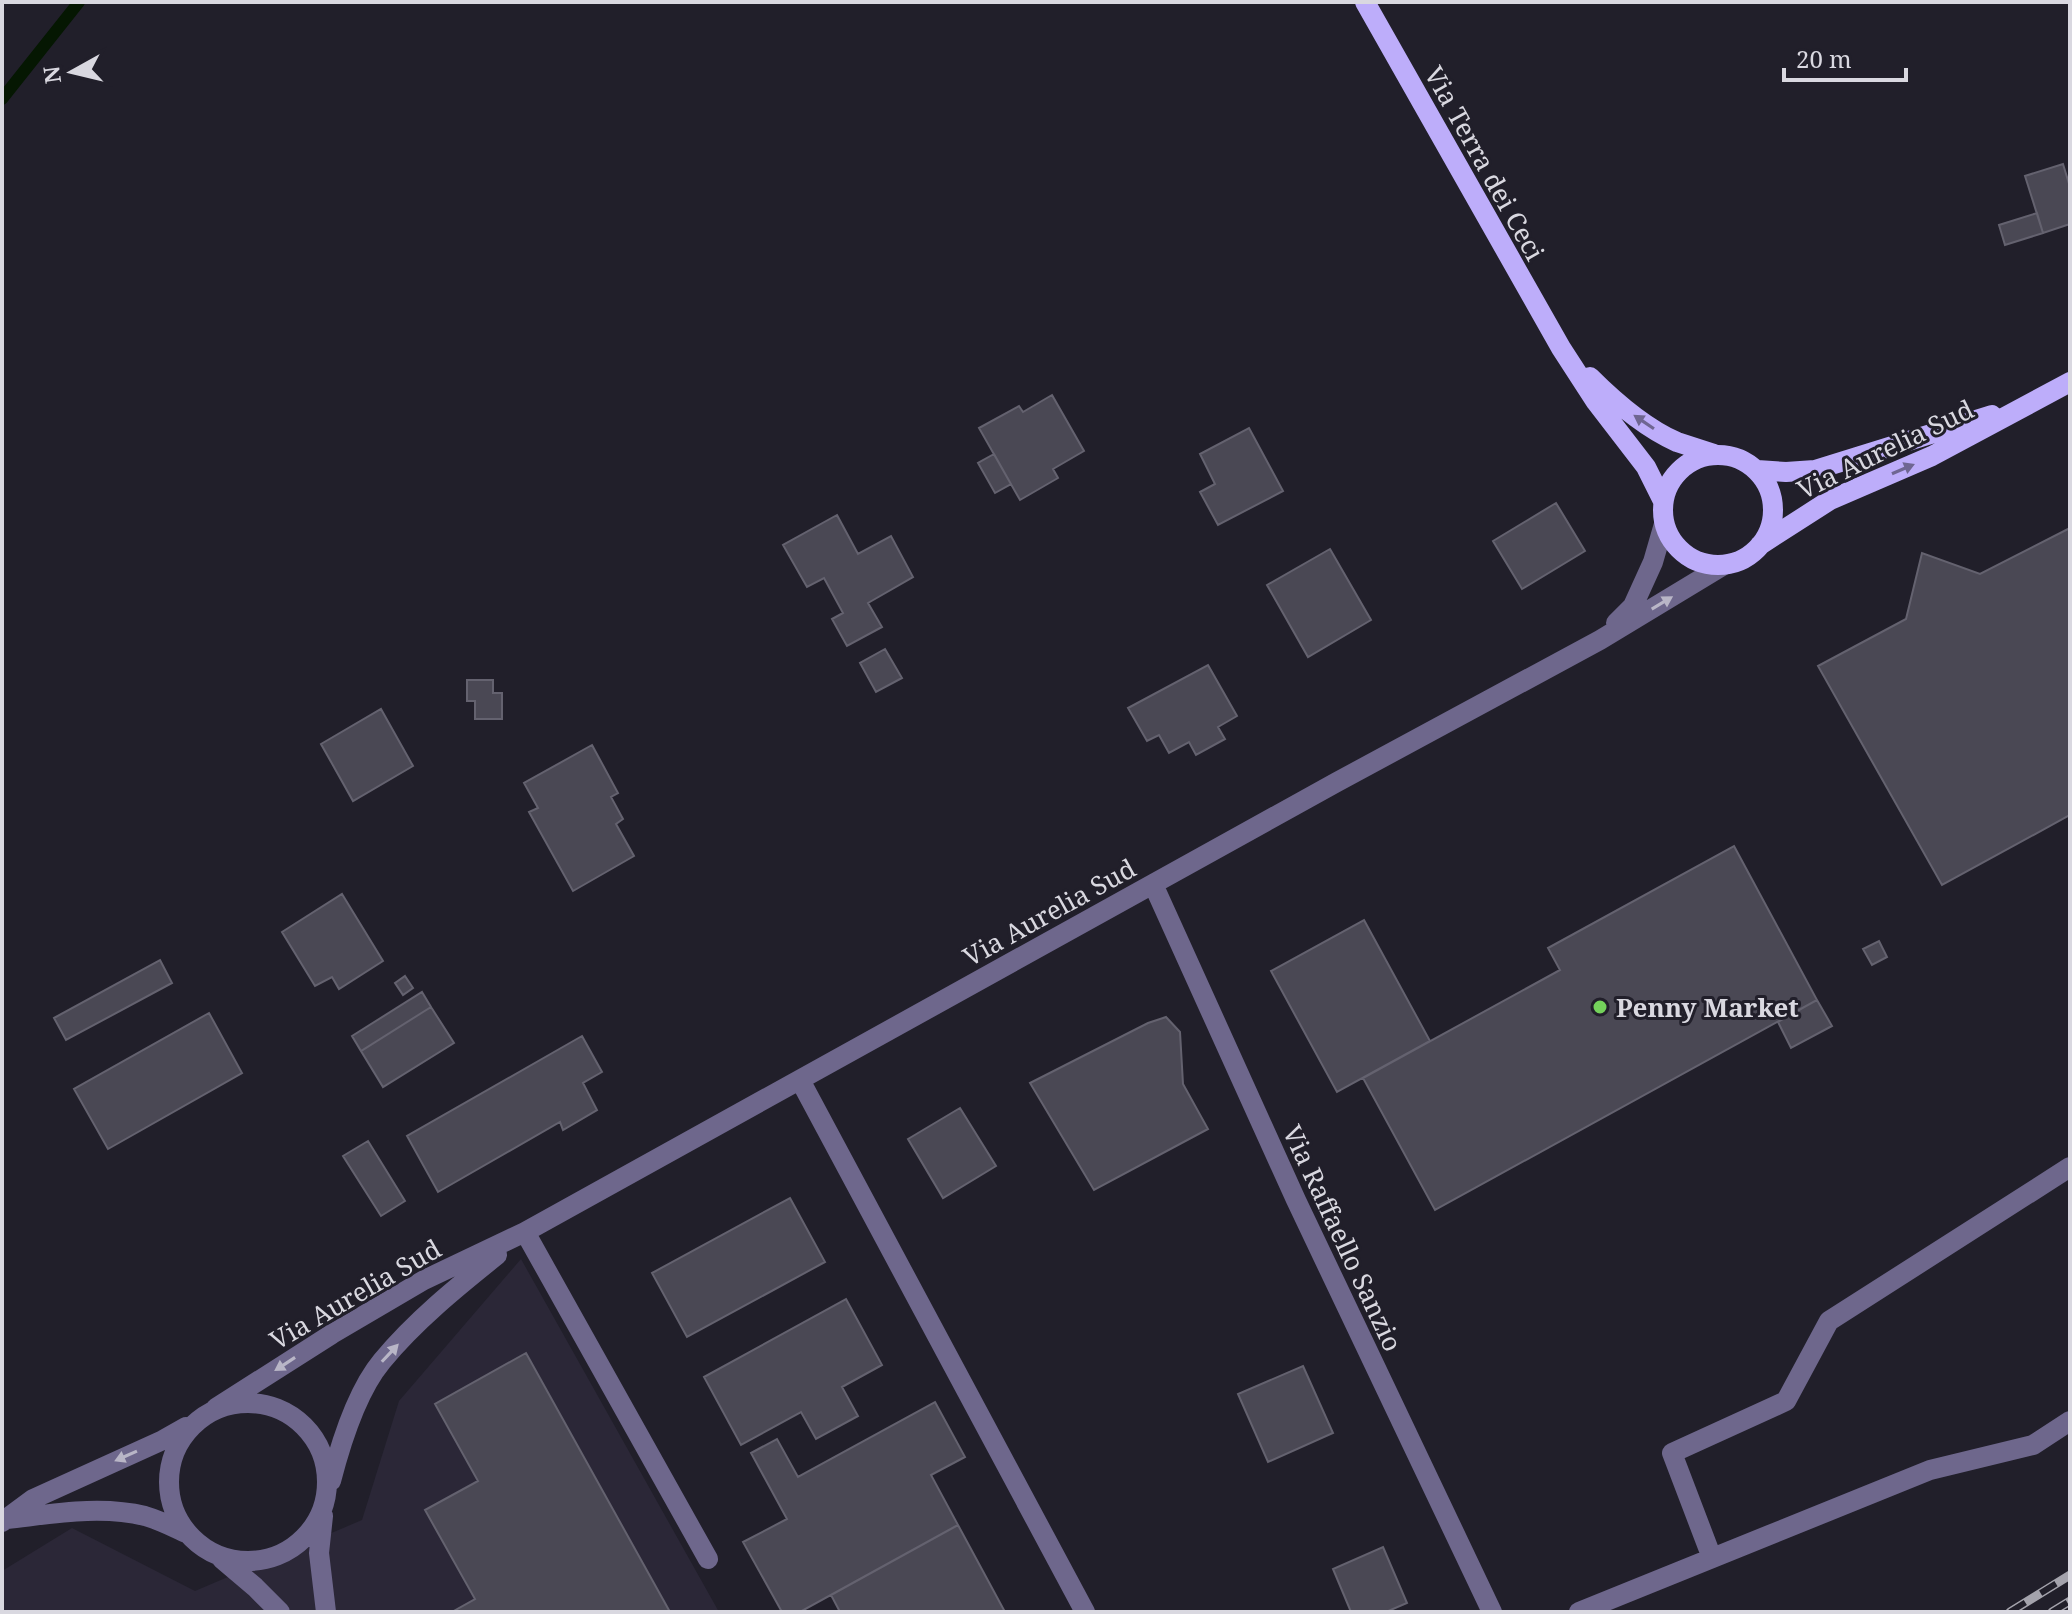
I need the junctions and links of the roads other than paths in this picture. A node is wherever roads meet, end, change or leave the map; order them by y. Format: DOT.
graph roads {
  1 [pos="1365,2"];
  2 [pos="1561,348"];
  3 [pos="2070,382"];
  4 [pos="2034,402"];
  5 [pos="1714,454"];
  6 [pos="1757,470"];
  7 [pos="1663,501"];
  8 [pos="1664,524"];
  9 [pos="1760,545"];
  10 [pos="1724,565"];
  11 [pos="1600,640"];
  12 [pos="1153,884"];
  13 [pos="800,1080"];
  14 [pos="2070,1167"];
  15 [pos="525,1232"];
  16 [pos="216,1408"];
  17 [pos="196,1421"];
  18 [pos="2070,1421"];
  19 [pos="325,1500"];
  20 [pos="4,1520"];
  21 [pos="186,1533"];
  22 [pos="219,1556"];
  23 [pos="1712,1558"];
  24 [pos="708,1559"];
  25 [pos="280,1612"];
  26 [pos="326,1612"];
  27 [pos="1085,1612"];
  28 [pos="1492,1612"];
  29 [pos="1579,1612"];
  1 -- 2 [label="main road, Via Terra dei Ceci"];
  5 -- 2 [label="main road, Via Aurelia Sud, one-way"];
  2 -- 7 [label="main road"];
  3 -- 4 [label="main road, Via Aurelia Sud"];
  4 -- 6 [label="main road, Via Aurelia Sud"];
  9 -- 4 [label="main road, Via Aurelia Sud, one-way"];
  5 -- 6 [label="main road, Via Aurelia Sud"];
  5 -- 7 [label="main road"];
  6 -- 9 [label="main road, Via Aurelia Sud"];
  7 -- 8 [label="main road, Via Aurelia Sud"];
  8 -- 10 [label="main road"];
  8 -- 11 [label="street, Via Aurelia Sud"];
  9 -- 10 [label="main road, Via Aurelia Sud"];
  11 -- 10 [label="street, Via Aurelia Sud, one-way"];
  11 -- 12 [label="street, Via Aurelia Sud"];
  12 -- 13 [label="street, Via Aurelia Sud"];
  12 -- 28 [label="street, Via Raffaello Sanzio"];
  13 -- 15 [label="street, Via Aurelia Sud"];
  13 -- 27 [label="street"];
  14 -- 23 [label="street"];
  15 -- 16 [label="street, Via Aurelia Sud, one-way"];
  19 -- 15 [label="street, Via Aurelia Sud, one-way"];
  15 -- 24 [label="street"];
  16 -- 17 [label="street, Via Aurelia Sud"];
  16 -- 19 [label="street, Via Aurelia Sud"];
  17 -- 20 [label="street, Via Aurelia Sud, one-way"];
  17 -- 21 [label="street, Via Aurelia Sud"];
  18 -- 23 [label="street"];
  19 -- 22 [label="street, Via Aurelia Sud"];
  19 -- 26 [label="street"];
  20 -- 21 [label="street, Via Aurelia Sud"];
  21 -- 22 [label="street, Via Aurelia Sud"];
  22 -- 25 [label="street"];
  23 -- 29 [label="street"];
}
